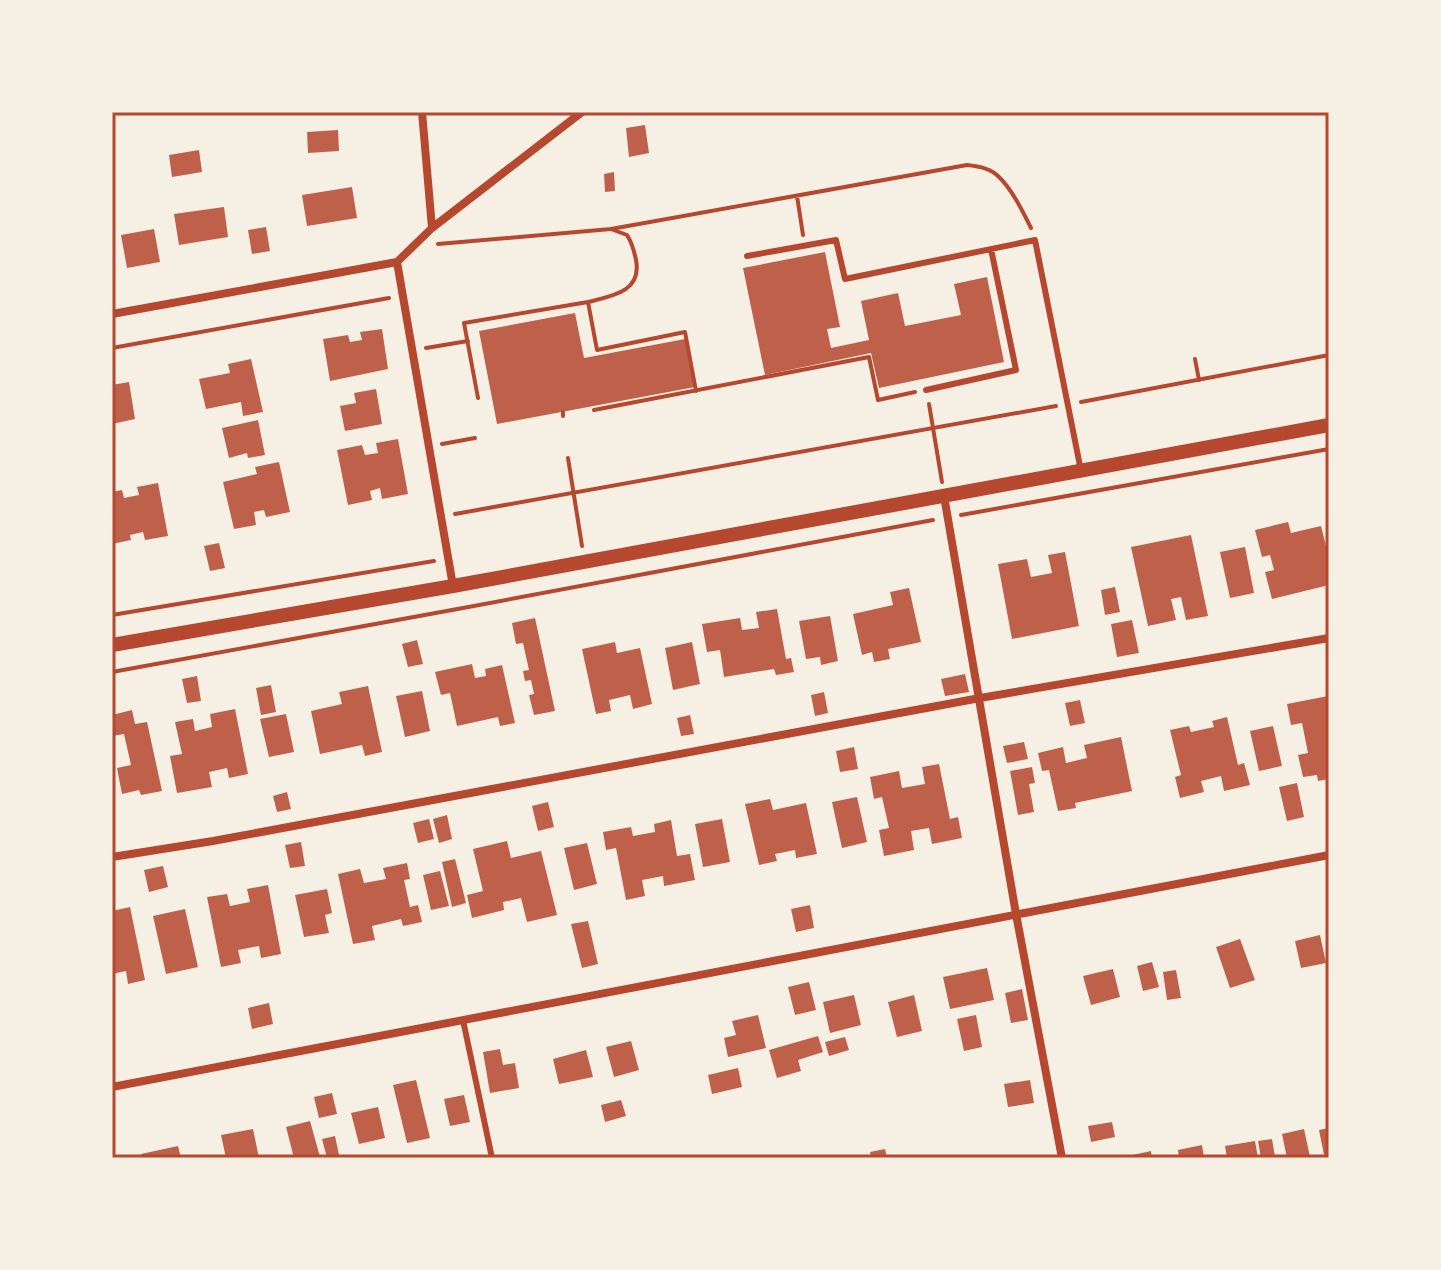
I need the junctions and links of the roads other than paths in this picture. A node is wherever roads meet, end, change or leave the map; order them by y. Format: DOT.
graph roads {
  1 [pos="422,112"];
  2 [pos="582,112"];
  3 [pos="432,228"];
  4 [pos="991,249"];
  5 [pos="747,256"];
  6 [pos="397,262"];
  7 [pos="112,314"];
  8 [pos="926,390"];
  9 [pos="1329,425"];
  10 [pos="1081,471"];
  11 [pos="944,496"];
  12 [pos="453,586"];
  13 [pos="1329,638"];
  14 [pos="112,645"];
  15 [pos="980,698"];
  16 [pos="1329,855"];
  17 [pos="112,857"];
  18 [pos="1016,914"];
  19 [pos="463,1020"];
  20 [pos="112,1087"];
  21 [pos="492,1158"];
  22 [pos="1062,1158"];
  1 -- 3 [label="street"];
  2 -- 3 [label="street"];
  3 -- 6 [label="street"];
  4 -- 5 [label="lane"];
  4 -- 8 [label="lane"];
  4 -- 10 [label="lane"];
  6 -- 7 [label="street"];
  6 -- 12 [label="street"];
  9 -- 10 [label="street"];
  10 -- 11 [label="street"];
  11 -- 12 [label="street"];
  11 -- 15 [label="street"];
  12 -- 14 [label="street"];
  13 -- 15 [label="street"];
  15 -- 17 [label="street"];
  15 -- 18 [label="street"];
  16 -- 18 [label="street"];
  18 -- 19 [label="street"];
  18 -- 22 [label="street"];
  19 -- 20 [label="street"];
  19 -- 21 [label="lane"];
}
